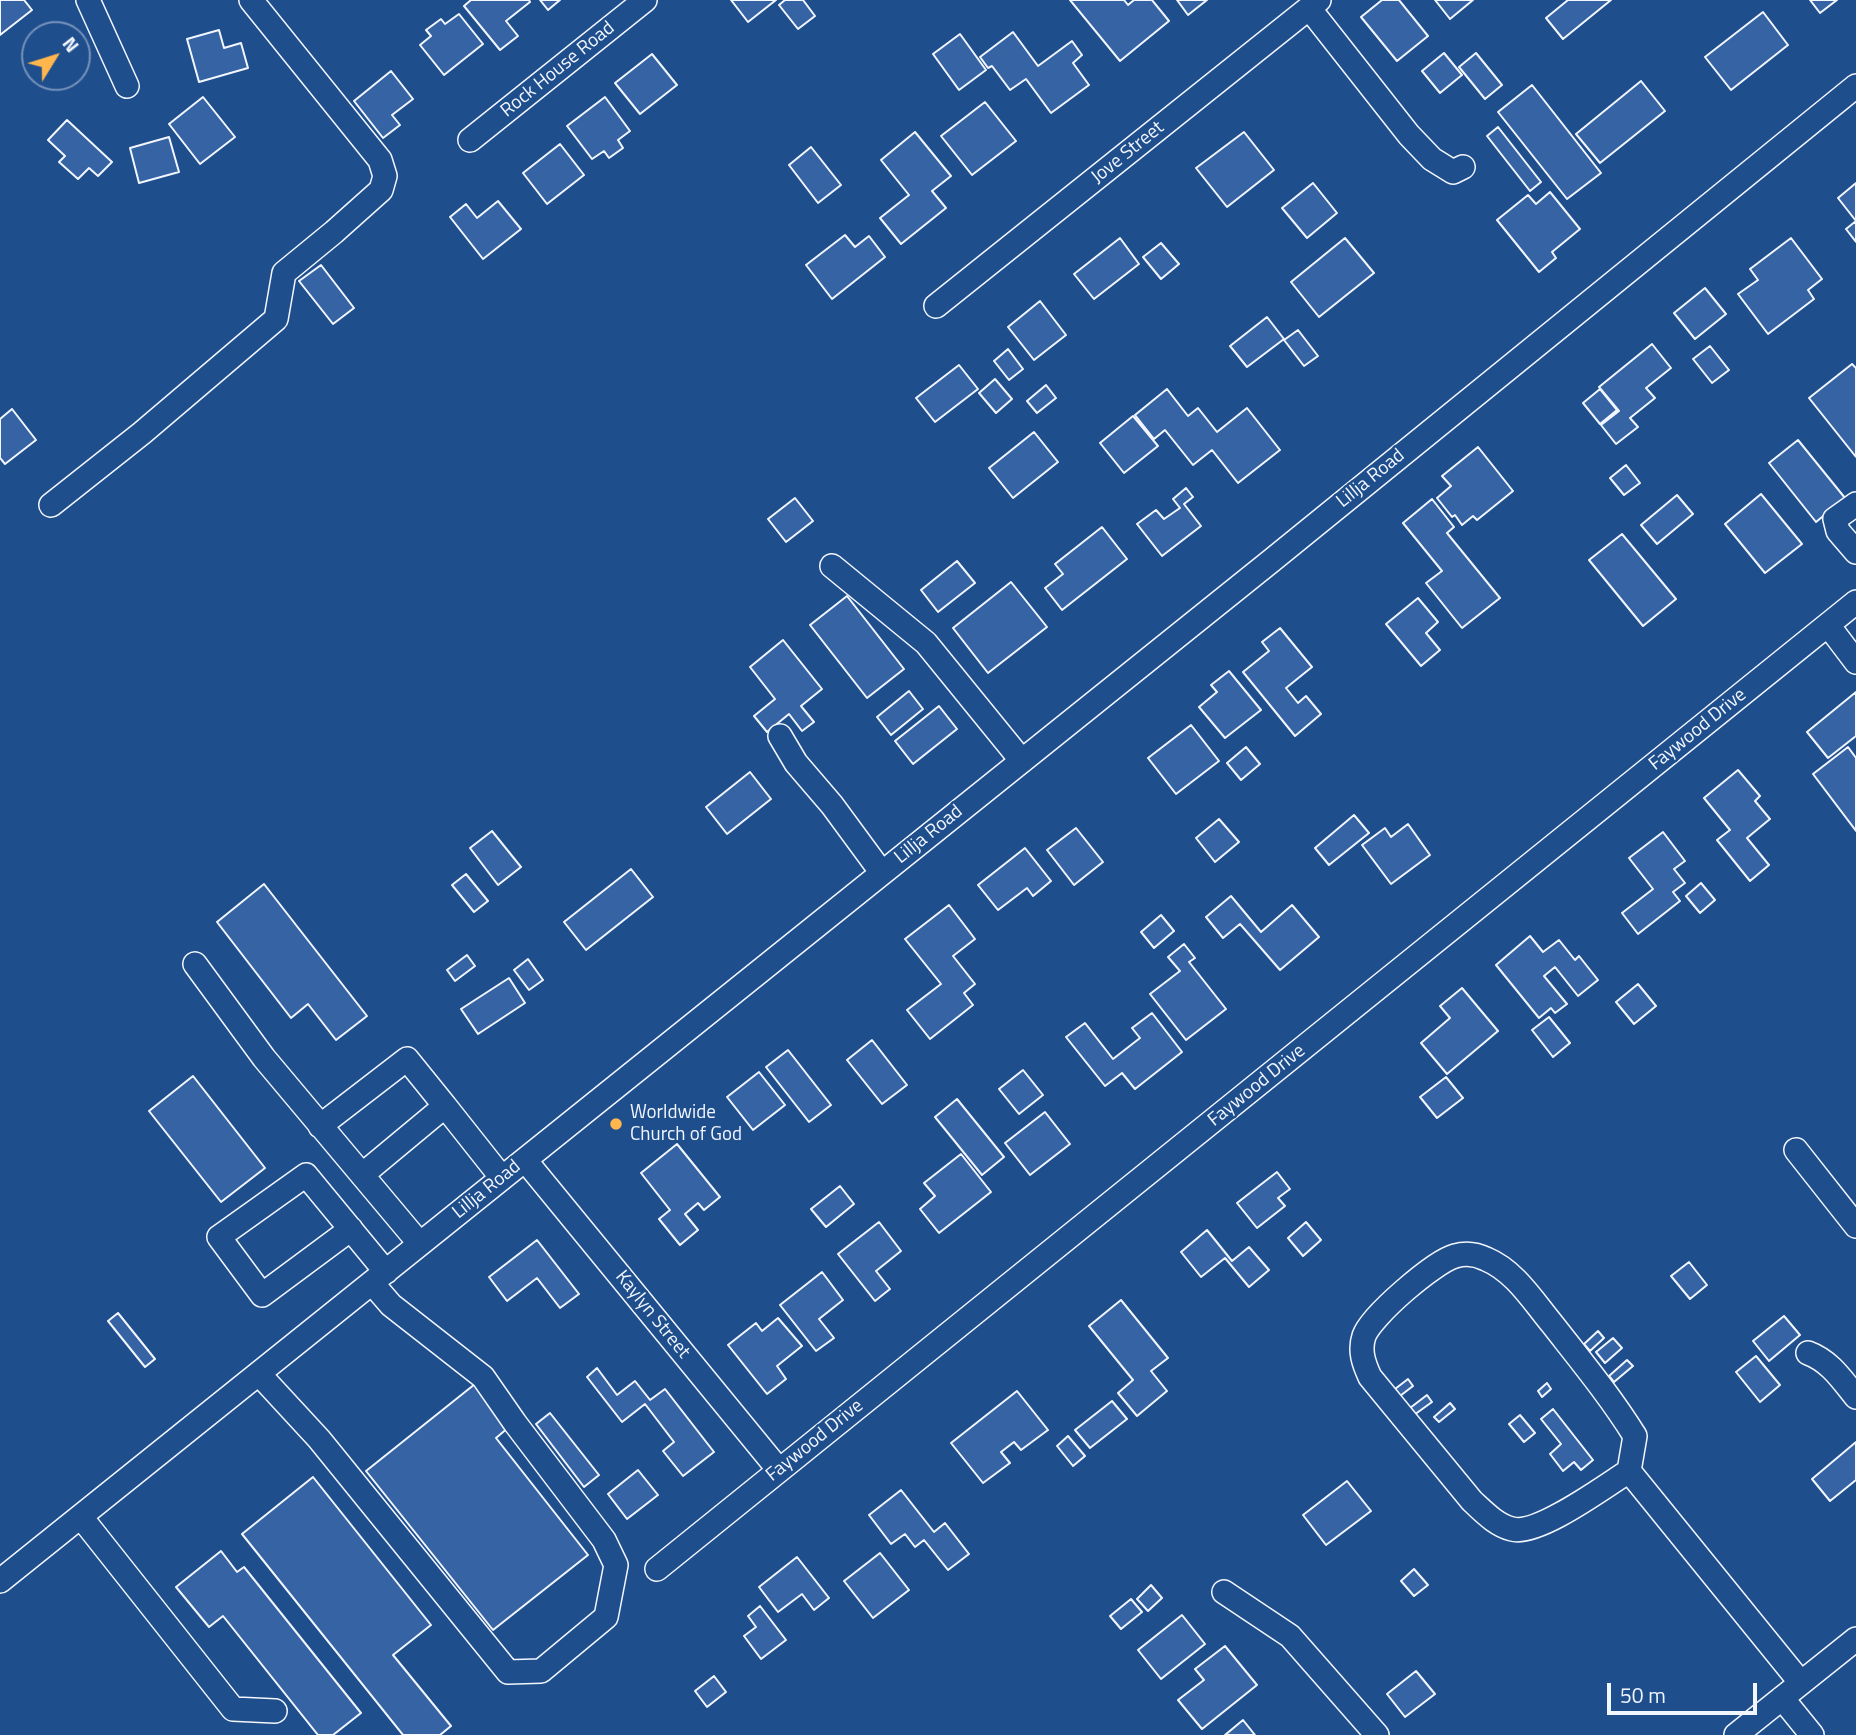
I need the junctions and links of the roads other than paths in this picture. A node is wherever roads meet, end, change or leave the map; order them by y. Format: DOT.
graph roads {
  1 [pos="88,0"];
  2 [pos="251,0"];
  3 [pos="645,0"];
  4 [pos="1314,4"];
  5 [pos="127,86"];
  6 [pos="1856,86"];
  7 [pos="470,140"];
  8 [pos="1463,167"];
  9 [pos="936,306"];
  10 [pos="1856,504"];
  11 [pos="51,505"];
  12 [pos="1856,552"];
  13 [pos="832,566"];
  14 [pos="1856,602"];
  15 [pos="1828,625"];
  16 [pos="1856,662"];
  17 [pos="780,736"];
  18 [pos="1022,761"];
  19 [pos="882,873"];
  20 [pos="195,964"];
  21 [pos="446,1106"];
  22 [pos="320,1126"];
  23 [pos="1796,1150"];
  24 [pos="525,1160"];
  25 [pos="362,1175"];
  26 [pos="502,1178"];
  27 [pos="1856,1226"];
  28 [pos="351,1229"];
  29 [pos="420,1244"];
  30 [pos="379,1277"];
  31 [pos="1808,1353"];
  32 [pos="259,1374"];
  33 [pos="1856,1397"];
  34 [pos="779,1470"];
  35 [pos="1629,1471"];
  36 [pos="81,1517"];
  37 [pos="657,1569"];
  38 [pos="0,1581"];
  39 [pos="1224,1592"];
  40 [pos="1856,1639"];
  41 [pos="1801,1683"];
  42 [pos="1782,1698"];
  43 [pos="275,1711"];
  44 [pos="1377,1735"];
  45 [pos="1736,1735"];
  46 [pos="1812,1735"];
  1 -- 5 [label="street"];
  2 -- 11 [label="street"];
  3 -- 7 [label="street, Rock House Road"];
  4 -- 8 [label="street"];
  4 -- 9 [label="street, Jove Street"];
  6 -- 18 [label="street, Lillja Road"];
  10 -- 12 [label="street"];
  13 -- 18 [label="street"];
  14 -- 15 [label="street, Faywood Drive"];
  15 -- 16 [label="street"];
  15 -- 34 [label="street, Faywood Drive"];
  17 -- 19 [label="street"];
  18 -- 19 [label="street, Lillja Road"];
  19 -- 24 [label="street, Lillja Road"];
  20 -- 22 [label="street"];
  21 -- 22 [label="street"];
  21 -- 25 [label="street"];
  21 -- 26 [label="street"];
  22 -- 25 [label="street"];
  23 -- 27 [label="street"];
  24 -- 26 [label="street, Lillja Road"];
  24 -- 34 [label="street, Kaylyn Street"];
  25 -- 29 [label="street"];
  26 -- 29 [label="street, Lillja Road"];
  28 -- 28 [label="street"];
  28 -- 30 [label="street"];
  29 -- 30 [label="street, Lillja Road"];
  30 -- 32 [label="street, Lillja Road"];
  30 -- 32 [label="street"];
  31 -- 33 [label="street"];
  32 -- 36 [label="street, Lillja Road"];
  34 -- 37 [label="street, Faywood Drive"];
  35 -- 35 [label="street"];
  35 -- 41 [label="street"];
  36 -- 38 [label="street, Lillja Road"];
  36 -- 43 [label="street"];
  39 -- 44 [label="street"];
  40 -- 41 [label="street"];
  41 -- 42 [label="street"];
  42 -- 45 [label="street"];
  42 -- 46 [label="street"];
}
